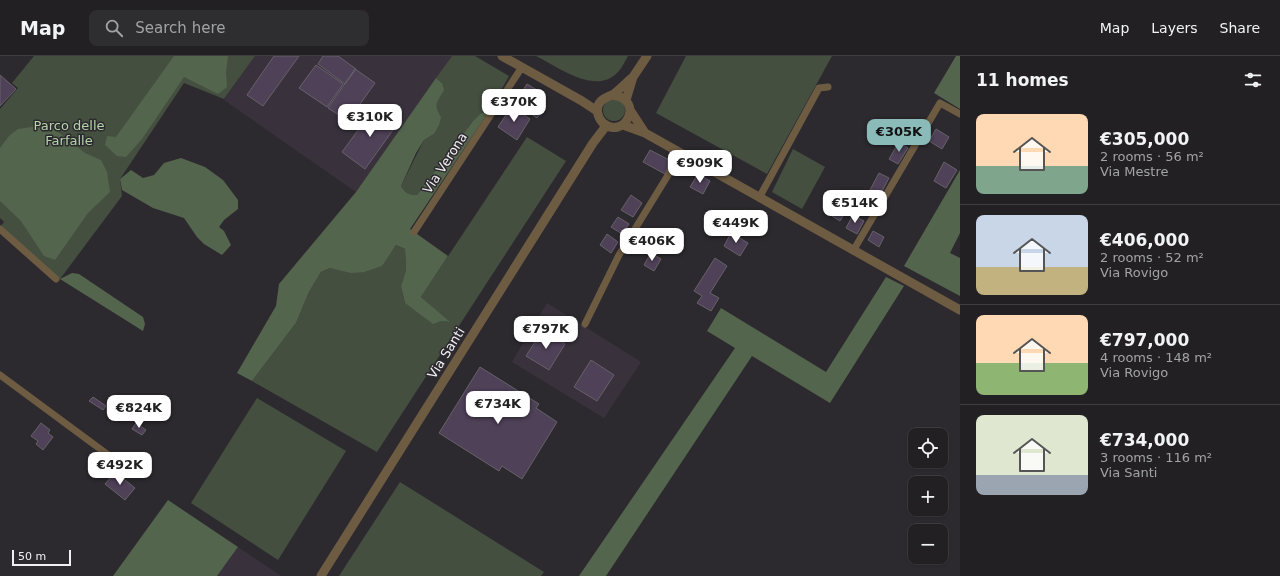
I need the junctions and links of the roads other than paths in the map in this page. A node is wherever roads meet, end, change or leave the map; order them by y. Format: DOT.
graph roads {
  1 [pos="502,56"];
  2 [pos="647,56"];
  3 [pos="522,67"];
  4 [pos="633,77"];
  5 [pos="828,87"];
  6 [pos="613,95"];
  7 [pos="582,100"];
  8 [pos="602,100"];
  9 [pos="626,100"];
  10 [pos="630,110"];
  11 [pos="597,111"];
  12 [pos="960,114"];
  13 [pos="604,123"];
  14 [pos="623,125"];
  15 [pos="645,133"];
  16 [pos="680,154"];
  17 [pos="759,198"];
  18 [pos="0,229"];
  19 [pos="414,232"];
  20 [pos="853,251"];
  21 [pos="56,279"];
  22 [pos="960,310"];
  23 [pos="585,324"];
  24 [pos="0,375"];
  25 [pos="130,471"];
  26 [pos="321,576"];
  1 -- 3 [label="street"];
  2 -- 4 [label="street"];
  3 -- 7 [label="street"];
  3 -- 19 [label="street, Via Verona"];
  4 -- 6 [label="street"];
  4 -- 9 [label="street"];
  5 -- 17 [label="street"];
  6 -- 8 [label="street"];
  6 -- 9 [label="street"];
  7 -- 8 [label="street"];
  7 -- 11 [label="street"];
  8 -- 11 [label="street"];
  9 -- 10 [label="street"];
  10 -- 14 [label="street"];
  10 -- 15 [label="street"];
  11 -- 13 [label="street"];
  12 -- 20 [label="street"];
  13 -- 14 [label="street"];
  13 -- 26 [label="street, Via Santi"];
  14 -- 15 [label="street"];
  15 -- 16 [label="street"];
  16 -- 17 [label="street"];
  16 -- 23 [label="street"];
  17 -- 20 [label="street"];
  18 -- 21 [label="street"];
  20 -- 22 [label="street"];
  24 -- 25 [label="street"];
}
